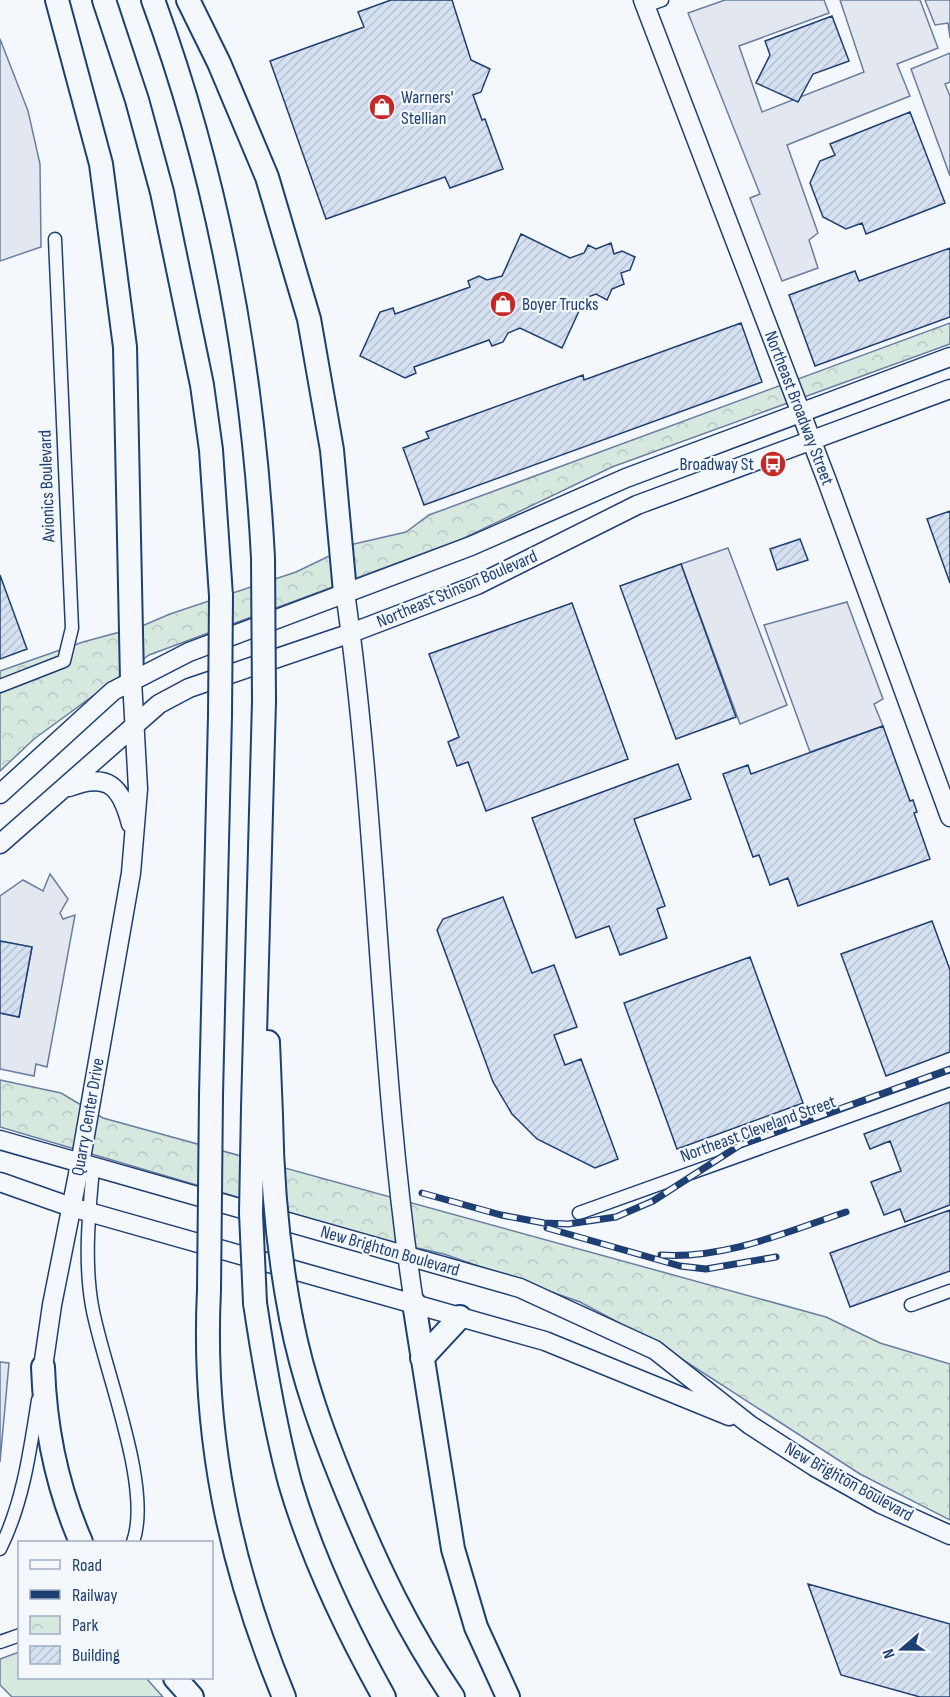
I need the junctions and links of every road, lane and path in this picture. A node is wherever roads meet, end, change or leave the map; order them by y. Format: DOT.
graph roads {
  1 [pos="57,0"];
  2 [pos="104,0"];
  3 [pos="153,0"];
  4 [pos="188,0"];
  5 [pos="650,2"];
  6 [pos="55,239"];
  7 [pos="950,357"];
  8 [pos="950,389"];
  9 [pos="801,413"];
  10 [pos="812,440"];
  11 [pos="345,592"];
  12 [pos="351,633"];
  13 [pos="132,680"];
  14 [pos="0,686"];
  15 [pos="134,724"];
  16 [pos="61,790"];
  17 [pos="0,794"];
  18 [pos="950,818"];
  19 [pos="134,835"];
  20 [pos="0,844"];
  21 [pos="950,1080"];
  22 [pos="262,1112"];
  23 [pos="0,1140"];
  24 [pos="87,1166"];
  25 [pos="0,1182"];
  26 [pos="71,1206"];
  27 [pos="90,1212"];
  28 [pos="579,1213"];
  29 [pos="406,1255"];
  30 [pos="950,1291"];
  31 [pos="414,1303"];
  32 [pos="911,1305"];
  33 [pos="460,1317"];
  34 [pos="422,1358"];
  35 [pos="43,1366"];
  36 [pos="750,1425"];
  37 [pos="950,1535"];
  38 [pos="81,1541"];
  39 [pos="133,1541"];
  40 [pos="0,1549"];
  41 [pos="18,1636"];
  42 [pos="0,1642"];
  43 [pos="177,1679"];
  44 [pos="192,1697"];
  45 [pos="284,1697"];
  46 [pos="384,1697"];
  47 [pos="453,1697"];
  48 [pos="508,1697"];
  1 -- 13 [label="highway"];
  2 -- 45 [label="highway, bridge"];
  3 -- 22 [label="highway, bridge"];
  4 -- 11 [label="highway"];
  5 -- 9 [label="main road, Northeast Broadway Street"];
  6 -- 14 [label="street, Avionics Boulevard"];
  7 -- 9 [label="main road, Northeast Stinson Boulevard"];
  8 -- 10 [label="main road, Northeast Stinson Boulevard"];
  9 -- 10 [label="main road, Northeast Broadway Street"];
  9 -- 11 [label="main road, Northeast Stinson Boulevard"];
  10 -- 12 [label="main road, Northeast Stinson Boulevard"];
  10 -- 18 [label="main road, Northeast Broadway Street"];
  11 -- 12 [label="main road"];
  11 -- 13 [label="main road, Northeast Stinson Boulevard"];
  12 -- 15 [label="main road, Northeast Stinson Boulevard"];
  12 -- 29 [label="main road"];
  13 -- 15 [label="main road, Quarry Center Drive"];
  13 -- 17 [label="main road, Northeast Stinson Boulevard"];
  15 -- 16 [label="main road, Northeast Stinson Boulevard"];
  15 -- 19 [label="main road, Quarry Center Drive"];
  16 -- 19 [label="main road"];
  16 -- 20 [label="main road, Northeast Stinson Boulevard"];
  19 -- 24 [label="main road, Quarry Center Drive"];
  21 -- 28 [label="street, Northeast Cleveland Street"];
  22 -- 46 [label="highway, bridge"];
  22 -- 47 [label="highway, bridge"];
  23 -- 24 [label="main road, New Brighton Boulevard"];
  24 -- 26 [label="main road, Quarry Center Drive"];
  24 -- 27 [label="street, Quarry Center Drive"];
  24 -- 29 [label="main road, New Brighton Boulevard"];
  25 -- 26 [label="main road, New Brighton Boulevard"];
  26 -- 27 [label="main road, New Brighton Boulevard"];
  26 -- 35 [label="main road, Quarry Center Drive"];
  27 -- 31 [label="main road, New Brighton Boulevard"];
  27 -- 39 [label="street, Quarry Center Drive"];
  29 -- 31 [label="main road"];
  29 -- 36 [label="main road, New Brighton Boulevard"];
  30 -- 32 [label="street"];
  31 -- 33 [label="main road, New Brighton Boulevard"];
  31 -- 34 [label="highway"];
  33 -- 34 [label="highway"];
  33 -- 36 [label="main road, New Brighton Boulevard"];
  34 -- 48 [label="highway"];
  35 -- 38 [label="highway"];
  35 -- 40 [label="street, Quarry Center Drive"];
  36 -- 37 [label="main road, New Brighton Boulevard"];
  41 -- 42 [label="street"];
  43 -- 44 [label="highway"];
}
